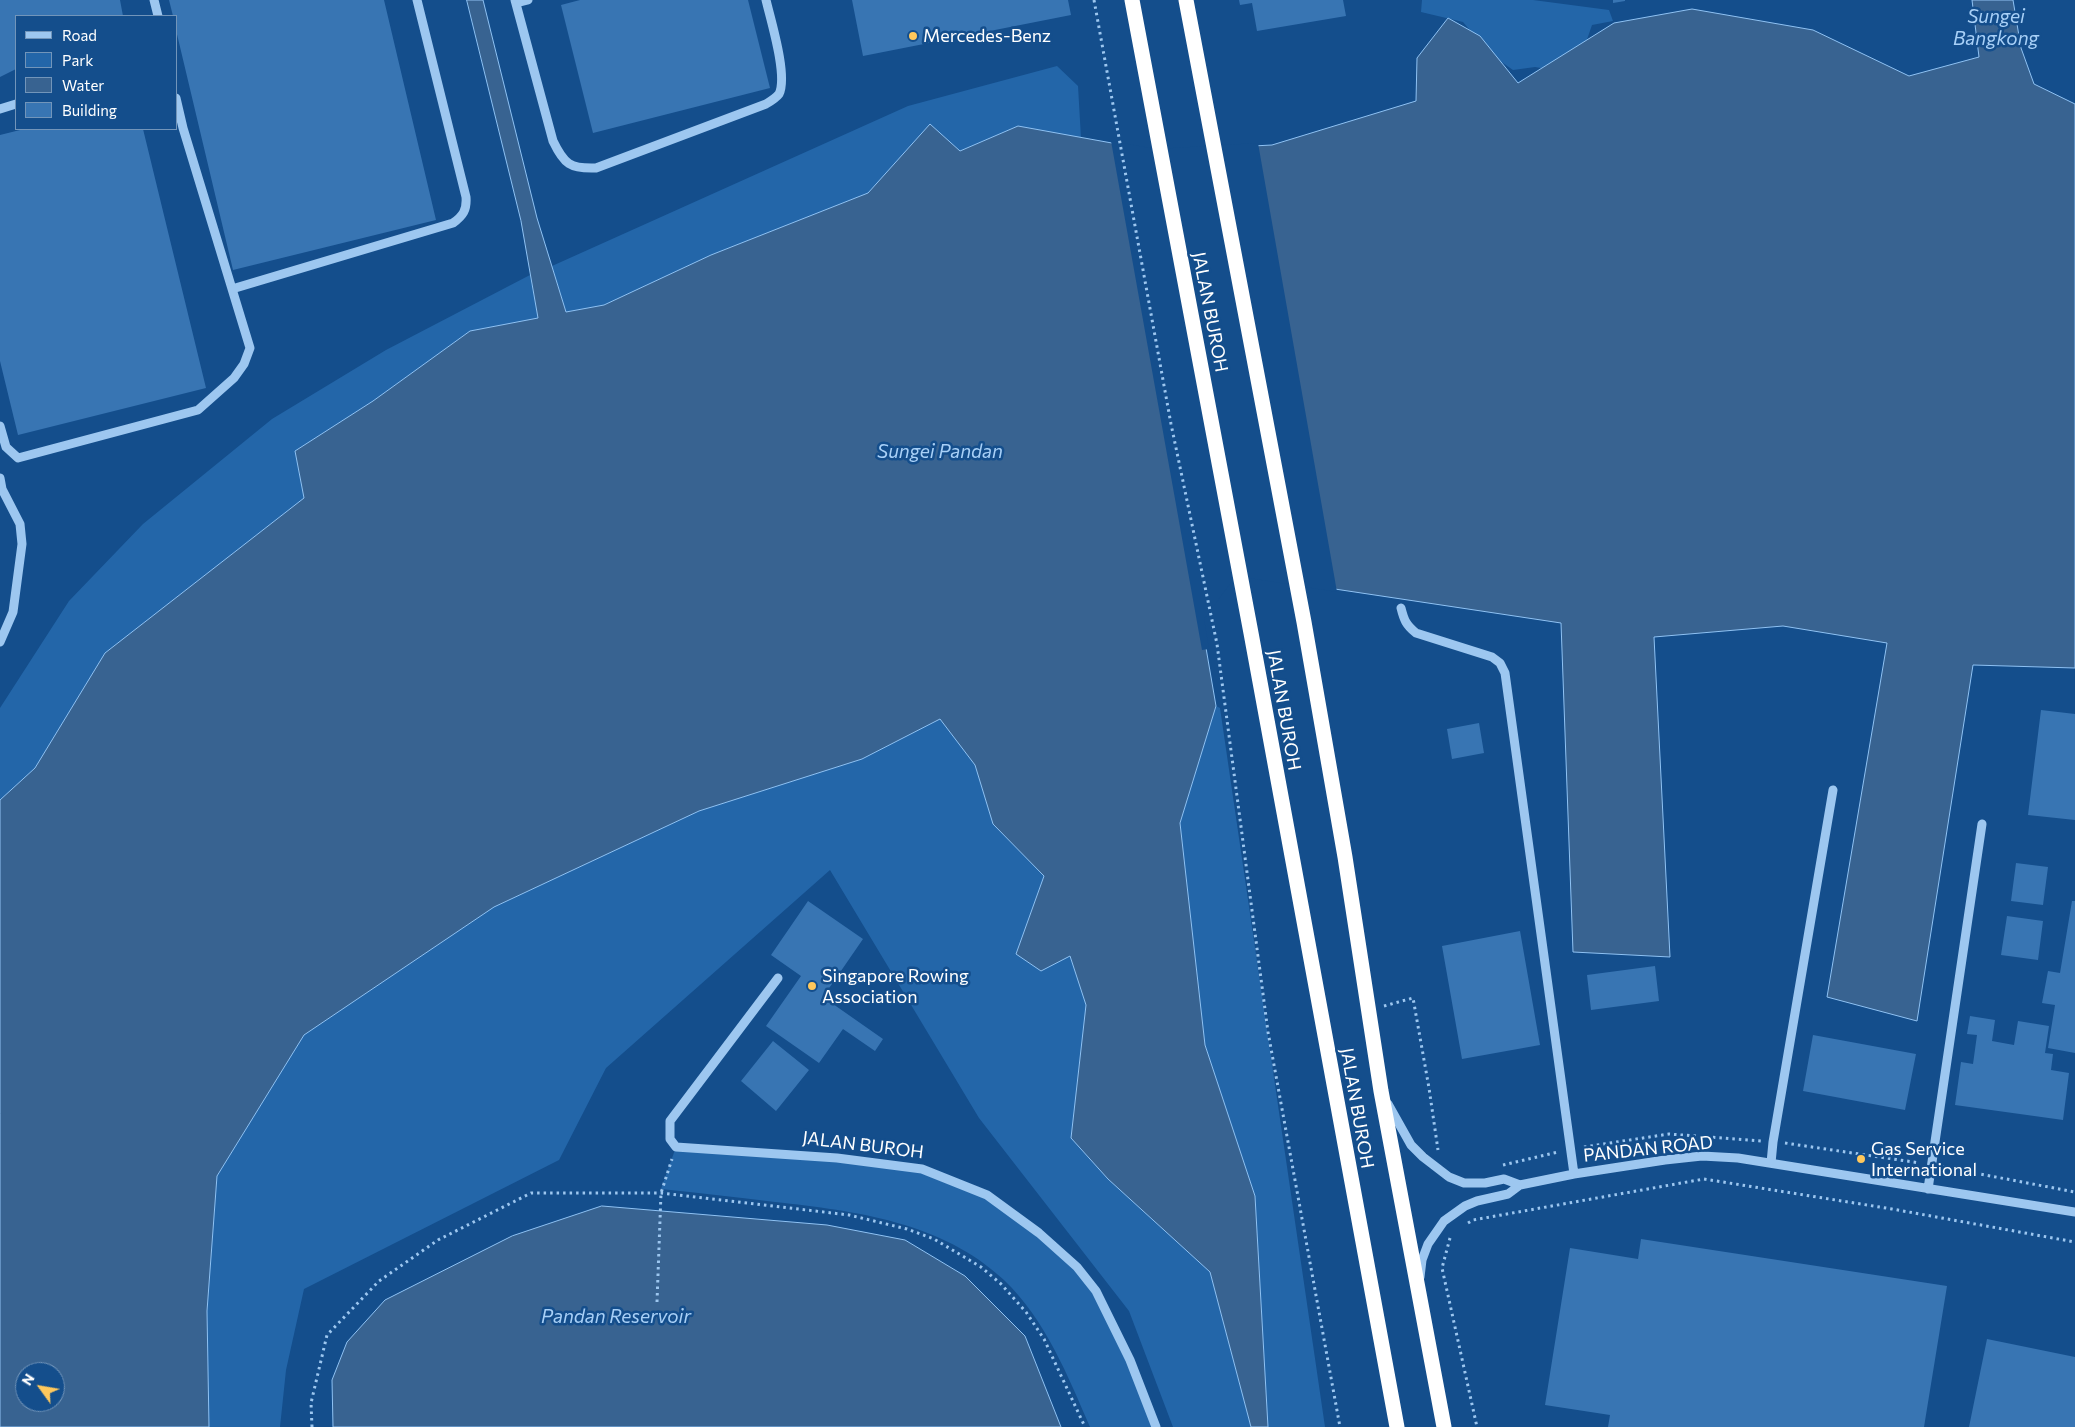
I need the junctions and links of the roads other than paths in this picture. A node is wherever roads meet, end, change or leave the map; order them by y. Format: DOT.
graph roads {
  1 [pos="154,0"];
  2 [pos="418,0"];
  3 [pos="528,0"];
  4 [pos="766,0"];
  5 [pos="1132,0"];
  6 [pos="1186,0"];
  7 [pos="516,2"];
  8 [pos="158,15"];
  9 [pos="15,104"];
  10 [pos="178,107"];
  11 [pos="0,109"];
  12 [pos="232,289"];
  13 [pos="0,426"];
  14 [pos="0,478"];
  15 [pos="1401,608"];
  16 [pos="0,642"];
  17 [pos="1833,790"];
  18 [pos="1982,824"];
  19 [pos="778,978"];
  20 [pos="1381,1090"];
  21 [pos="1771,1163"];
  22 [pos="1574,1174"];
  23 [pos="1520,1185"];
  24 [pos="1928,1189"];
  25 [pos="2075,1212"];
  26 [pos="1419,1287"];
  27 [pos="1156,1427"];
  28 [pos="1397,1427"];
  29 [pos="1444,1427"];
  1 -- 8 [label="street"];
  2 -- 12 [label="street"];
  3 -- 7 [label="street"];
  4 -- 7 [label="street"];
  5 -- 28 [label="highway, JALAN BUROH"];
  6 -- 20 [label="highway, JALAN BUROH"];
  9 -- 11 [label="street"];
  10 -- 12 [label="street"];
  12 -- 13 [label="street"];
  14 -- 16 [label="street"];
  15 -- 22 [label="street"];
  17 -- 21 [label="street"];
  18 -- 24 [label="street"];
  19 -- 27 [label="street, JALAN BUROH"];
  20 -- 23 [label="street, PANDAN ROAD"];
  20 -- 26 [label="highway, JALAN BUROH"];
  21 -- 22 [label="street, PANDAN ROAD"];
  21 -- 24 [label="street, PANDAN ROAD"];
  22 -- 23 [label="street, PANDAN ROAD"];
  23 -- 26 [label="street, PANDAN ROAD"];
  24 -- 25 [label="street, PANDAN ROAD"];
  26 -- 29 [label="highway, JALAN BUROH"];
}
